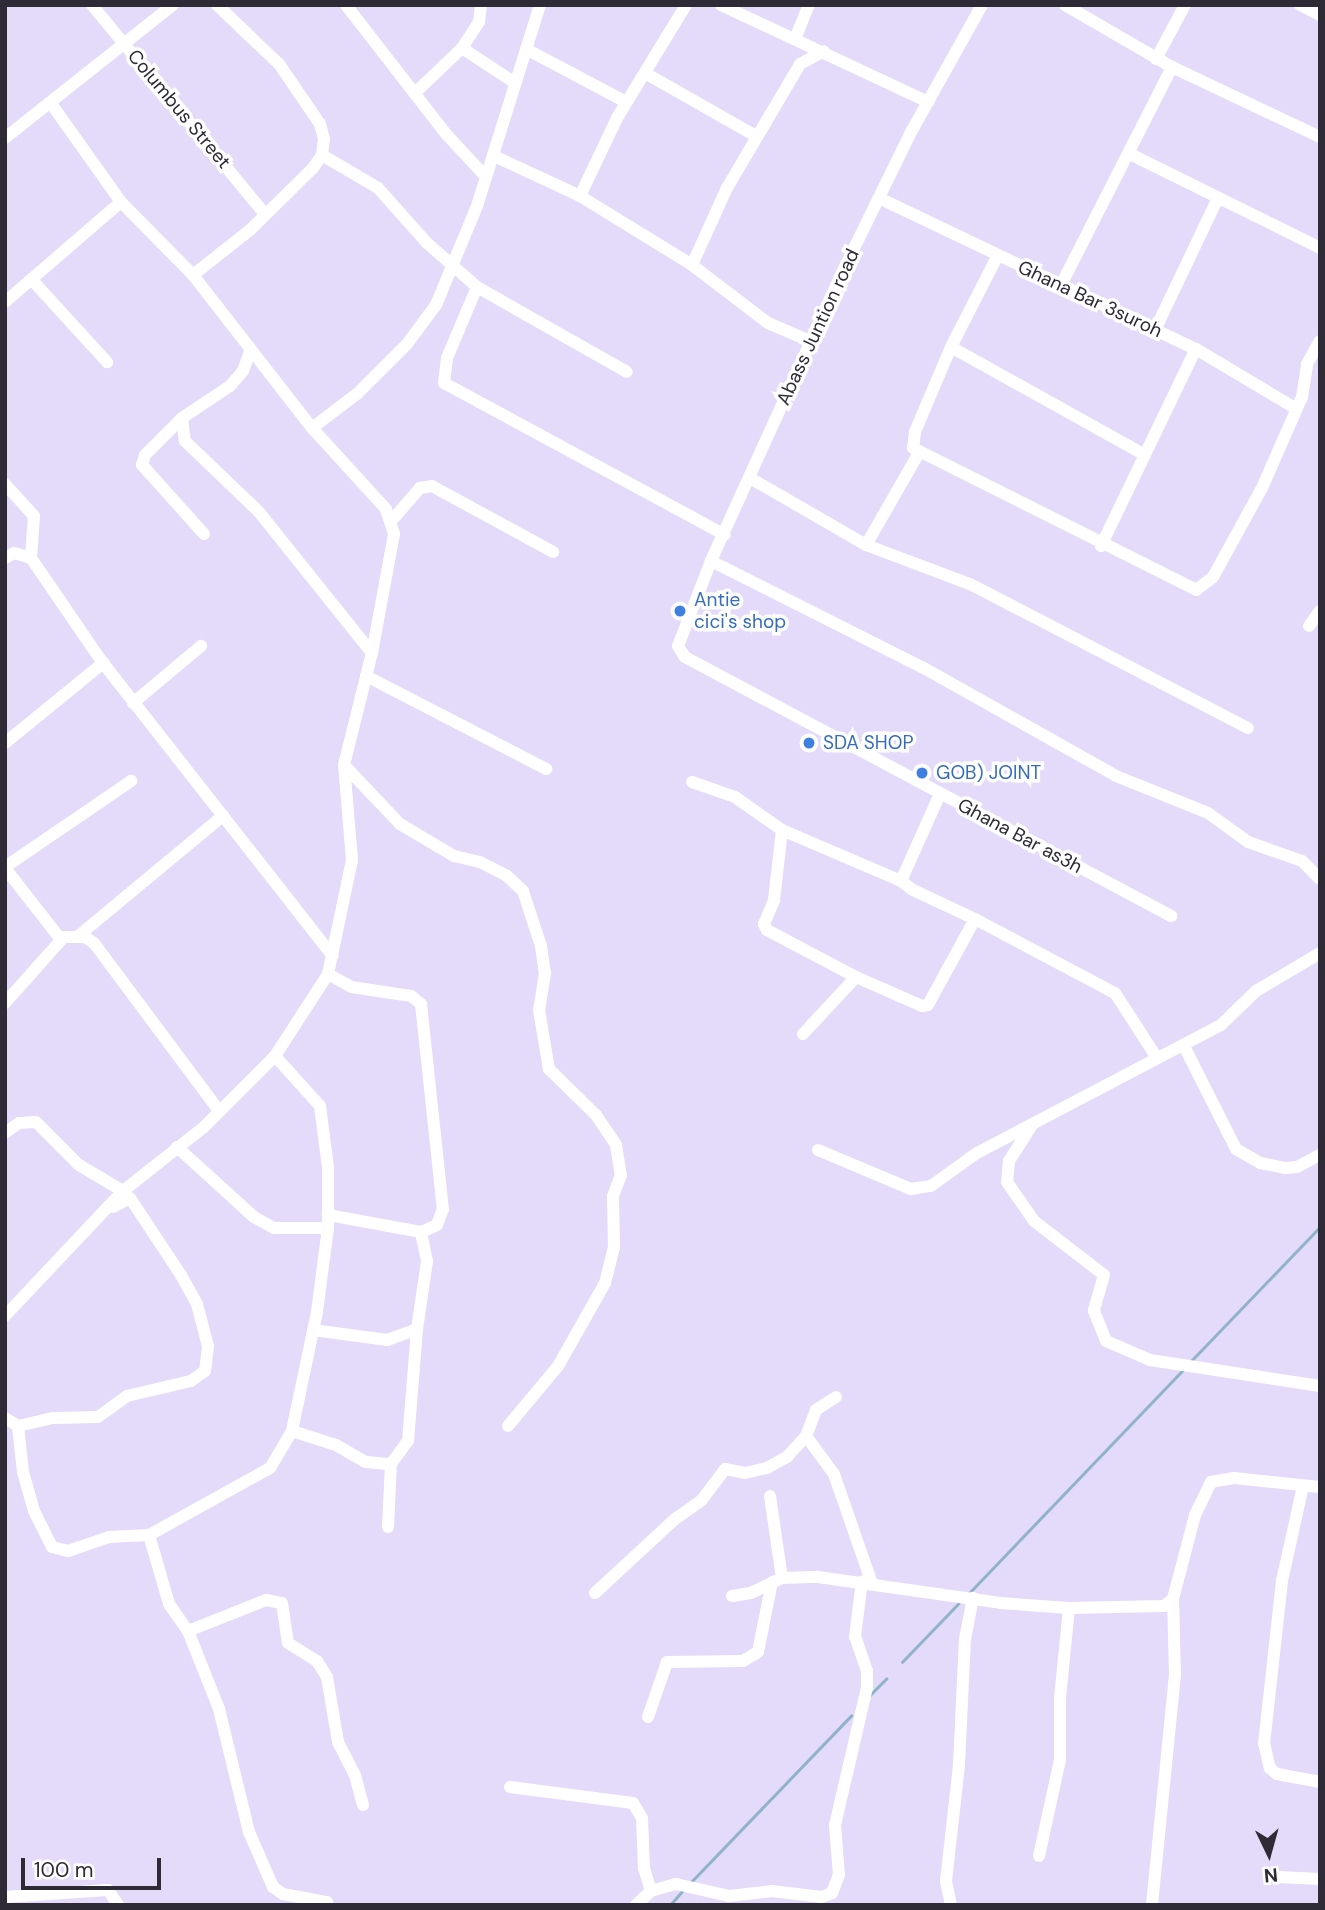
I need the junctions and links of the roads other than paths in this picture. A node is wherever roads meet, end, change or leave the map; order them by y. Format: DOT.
graph roads {
  1 [pos="92,5"];
  2 [pos="173,5"];
  3 [pos="217,5"];
  4 [pos="346,5"];
  5 [pos="481,5"];
  6 [pos="540,5"];
  7 [pos="686,5"];
  8 [pos="721,5"];
  9 [pos="809,5"];
  10 [pos="982,5"];
  11 [pos="1065,5"];
  12 [pos="1185,5"];
  13 [pos="1300,5"];
  14 [pos="1320,15"];
  15 [pos="795,39"];
  16 [pos="126,45"];
  17 [pos="462,48"];
  18 [pos="526,49"];
  19 [pos="824,51"];
  20 [pos="1156,58"];
  21 [pos="1172,67"];
  22 [pos="645,73"];
  23 [pos="515,83"];
  24 [pos="416,92"];
  25 [pos="626,102"];
  26 [pos="928,102"];
  27 [pos="52,105"];
  28 [pos="756,136"];
  29 [pos="1320,137"];
  30 [pos="5,138"];
  31 [pos="1130,154"];
  32 [pos="323,155"];
  33 [pos="494,156"];
  34 [pos="486,177"];
  35 [pos="580,197"];
  36 [pos="881,198"];
  37 [pos="1218,198"];
  38 [pos="121,202"];
  39 [pos="265,214"];
  40 [pos="1320,248"];
  41 [pos="998,256"];
  42 [pos="692,265"];
  43 [pos="454,269"];
  44 [pos="193,275"];
  45 [pos="33,281"];
  46 [pos="1061,285"];
  47 [pos="477,287"];
  48 [pos="5,302"];
  49 [pos="1156,330"];
  50 [pos="810,341"];
  51 [pos="1320,341"];
  52 [pos="951,347"];
  53 [pos="251,349"];
  54 [pos="1196,349"];
  55 [pos="107,362"];
  56 [pos="627,372"];
  57 [pos="1295,408"];
  58 [pos="182,418"];
  59 [pos="312,428"];
  60 [pos="919,453"];
  61 [pos="1145,454"];
  62 [pos="750,478"];
  63 [pos="5,484"];
  64 [pos="392,520"];
  65 [pos="205,534"];
  66 [pos="725,535"];
  67 [pos="866,545"];
  68 [pos="1101,546"];
  69 [pos="553,552"];
  70 [pos="5,558"];
  71 [pos="31,558"];
  72 [pos="710,561"];
  73 [pos="1320,611"];
  74 [pos="1309,626"];
  75 [pos="201,646"];
  76 [pos="372,653"];
  77 [pos="685,657"];
  78 [pos="103,663"];
  79 [pos="366,676"];
  80 [pos="133,703"];
  81 [pos="1248,728"];
  82 [pos="5,743"];
  83 [pos="344,765"];
  84 [pos="546,769"];
  85 [pos="131,781"];
  86 [pos="692,782"];
  87 [pos="940,794"];
  88 [pos="223,816"];
  89 [pos="782,830"];
  90 [pos="5,868"];
  91 [pos="1320,879"];
  92 [pos="901,881"];
  93 [pos="1171,916"];
  94 [pos="975,919"];
  95 [pos="76,937"];
  96 [pos="63,938"];
  97 [pos="1320,953"];
  98 [pos="333,956"];
  99 [pos="328,974"];
  100 [pos="856,977"];
  101 [pos="5,1003"];
  102 [pos="803,1034"];
  103 [pos="1184,1046"];
  104 [pos="275,1056"];
  105 [pos="1157,1058"];
  106 [pos="219,1111"];
  107 [pos="1033,1125"];
  108 [pos="5,1133"];
  109 [pos="177,1147"];
  110 [pos="818,1150"];
  111 [pos="1320,1155"];
  112 [pos="123,1191"];
  113 [pos="328,1222"];
  114 [pos="95,1223"];
  115 [pos="421,1232"];
  116 [pos="5,1316"];
  117 [pos="417,1329"];
  118 [pos="313,1330"];
  119 [pos="1320,1387"];
  120 [pos="836,1397"];
  121 [pos="5,1418"];
  122 [pos="18,1426"];
  123 [pos="508,1426"];
  124 [pos="292,1431"];
  125 [pos="806,1436"];
  126 [pos="391,1464"];
  127 [pos="1303,1486"];
  128 [pos="1320,1487"];
  129 [pos="769,1496"];
  130 [pos="388,1527"];
  131 [pos="149,1535"];
  132 [pos="777,1580"];
  133 [pos="866,1581"];
  134 [pos="595,1593"];
  135 [pos="732,1596"];
  136 [pos="973,1598"];
  137 [pos="1173,1599"];
  138 [pos="1069,1608"];
  139 [pos="188,1632"];
  140 [pos="648,1717"];
  141 [pos="1320,1782"];
  142 [pos="510,1787"];
  143 [pos="363,1805"];
  144 [pos="1039,1856"];
  145 [pos="1278,1877"];
  146 [pos="1320,1879"];
  147 [pos="651,1891"];
  148 [pos="5,1897"];
  149 [pos="782,1899"];
  150 [pos="327,1902"];
  151 [pos="118,1905"];
  152 [pos="636,1905"];
  153 [pos="951,1905"];
  154 [pos="1152,1905"];
  1 -- 16 [label="street, Columbus Street"];
  2 -- 16 [label="street"];
  3 -- 32 [label="street"];
  4 -- 24 [label="street"];
  5 -- 17 [label="street"];
  6 -- 18 [label="street"];
  7 -- 22 [label="street"];
  8 -- 15 [label="street"];
  9 -- 15 [label="street"];
  10 -- 26 [label="street, Abass Juntion road"];
  11 -- 20 [label="street"];
  12 -- 20 [label="street"];
  13 -- 14 [label="street"];
  15 -- 19 [label="street"];
  16 -- 27 [label="street"];
  16 -- 39 [label="street, Columbus Street"];
  17 -- 23 [label="street"];
  17 -- 24 [label="street"];
  18 -- 23 [label="street"];
  18 -- 25 [label="street"];
  19 -- 26 [label="street"];
  19 -- 28 [label="street"];
  20 -- 21 [label="street"];
  21 -- 29 [label="street"];
  21 -- 31 [label="street"];
  22 -- 25 [label="street"];
  22 -- 28 [label="street"];
  23 -- 33 [label="street"];
  24 -- 34 [label="street"];
  25 -- 35 [label="street"];
  26 -- 36 [label="street, Abass Juntion road"];
  27 -- 30 [label="street"];
  27 -- 38 [label="street"];
  28 -- 42 [label="street"];
  31 -- 37 [label="street"];
  31 -- 46 [label="street"];
  32 -- 39 [label="street"];
  32 -- 43 [label="street"];
  33 -- 34 [label="street"];
  33 -- 35 [label="street"];
  34 -- 43 [label="street"];
  35 -- 42 [label="street"];
  36 -- 41 [label="street, Ghana Bar 3suroh"];
  36 -- 50 [label="street, Abass Juntion road"];
  37 -- 40 [label="street"];
  37 -- 49 [label="street"];
  38 -- 44 [label="street"];
  38 -- 45 [label="street"];
  39 -- 44 [label="street"];
  41 -- 46 [label="street, Ghana Bar 3suroh"];
  41 -- 52 [label="street"];
  42 -- 50 [label="street"];
  43 -- 47 [label="street"];
  43 -- 59 [label="street"];
  44 -- 53 [label="street"];
  45 -- 48 [label="street"];
  45 -- 55 [label="street"];
  46 -- 49 [label="street, Ghana Bar 3suroh"];
  47 -- 56 [label="street"];
  47 -- 66 [label="street"];
  49 -- 54 [label="street, Ghana Bar 3suroh"];
  50 -- 62 [label="street, Abass Juntion road"];
  51 -- 57 [label="street"];
  52 -- 60 [label="street"];
  52 -- 61 [label="street"];
  53 -- 58 [label="street"];
  53 -- 59 [label="street"];
  54 -- 57 [label="street, Ghana Bar 3suroh"];
  54 -- 61 [label="street"];
  57 -- 68 [label="street"];
  58 -- 65 [label="street"];
  58 -- 76 [label="street"];
  59 -- 64 [label="street"];
  60 -- 67 [label="street"];
  60 -- 68 [label="street"];
  61 -- 68 [label="street"];
  62 -- 66 [label="street, Abass Juntion road"];
  62 -- 67 [label="street"];
  63 -- 71 [label="street"];
  64 -- 69 [label="street"];
  64 -- 76 [label="street"];
  66 -- 72 [label="street, Abass Juntion road"];
  67 -- 81 [label="street"];
  70 -- 71 [label="street"];
  71 -- 78 [label="street"];
  72 -- 77 [label="street, Abass Juntion road"];
  72 -- 91 [label="street"];
  73 -- 74 [label="street"];
  75 -- 80 [label="street"];
  76 -- 79 [label="street"];
  77 -- 87 [label="street, Ghana Bar as3h"];
  78 -- 80 [label="street"];
  78 -- 82 [label="street"];
  79 -- 83 [label="street"];
  79 -- 84 [label="street"];
  80 -- 88 [label="street"];
  83 -- 98 [label="street"];
  83 -- 123 [label="street"];
  85 -- 90 [label="street"];
  86 -- 89 [label="street"];
  87 -- 92 [label="street"];
  87 -- 93 [label="street, Ghana Bar as3h"];
  88 -- 95 [label="street"];
  88 -- 98 [label="street"];
  89 -- 92 [label="street"];
  89 -- 100 [label="street"];
  90 -- 96 [label="street"];
  92 -- 94 [label="street"];
  94 -- 100 [label="street"];
  94 -- 105 [label="street"];
  95 -- 96 [label="street"];
  95 -- 106 [label="street"];
  96 -- 101 [label="street"];
  97 -- 103 [label="street"];
  98 -- 99 [label="street"];
  99 -- 104 [label="street"];
  99 -- 115 [label="street"];
  100 -- 102 [label="street"];
  103 -- 105 [label="street"];
  103 -- 111 [label="street"];
  104 -- 106 [label="street"];
  104 -- 113 [label="street"];
  105 -- 107 [label="street"];
  106 -- 109 [label="street"];
  107 -- 110 [label="street"];
  107 -- 119 [label="street"];
  108 -- 112 [label="street"];
  109 -- 112 [label="street"];
  109 -- 113 [label="street"];
  112 -- 114 [label="street"];
  113 -- 115 [label="street"];
  113 -- 118 [label="street"];
  114 -- 116 [label="street"];
  114 -- 122 [label="street"];
  115 -- 117 [label="street"];
  117 -- 118 [label="street"];
  117 -- 126 [label="street"];
  118 -- 124 [label="street"];
  120 -- 125 [label="street"];
  121 -- 122 [label="street"];
  122 -- 131 [label="street"];
  124 -- 126 [label="street"];
  124 -- 131 [label="street"];
  125 -- 133 [label="street"];
  125 -- 134 [label="street"];
  126 -- 130 [label="street"];
  127 -- 128 [label="street"];
  127 -- 137 [label="street"];
  127 -- 141 [label="street"];
  129 -- 132 [label="street"];
  131 -- 139 [label="street"];
  132 -- 133 [label="street"];
  132 -- 135 [label="street"];
  132 -- 140 [label="street"];
  133 -- 136 [label="street"];
  133 -- 149 [label="street"];
  136 -- 138 [label="street"];
  136 -- 153 [label="street"];
  137 -- 138 [label="street"];
  137 -- 154 [label="street"];
  138 -- 144 [label="street"];
  139 -- 143 [label="street"];
  139 -- 150 [label="street"];
  142 -- 147 [label="street"];
  145 -- 146 [label="street"];
  147 -- 149 [label="street"];
  147 -- 152 [label="street"];
  148 -- 151 [label="street"];
}
